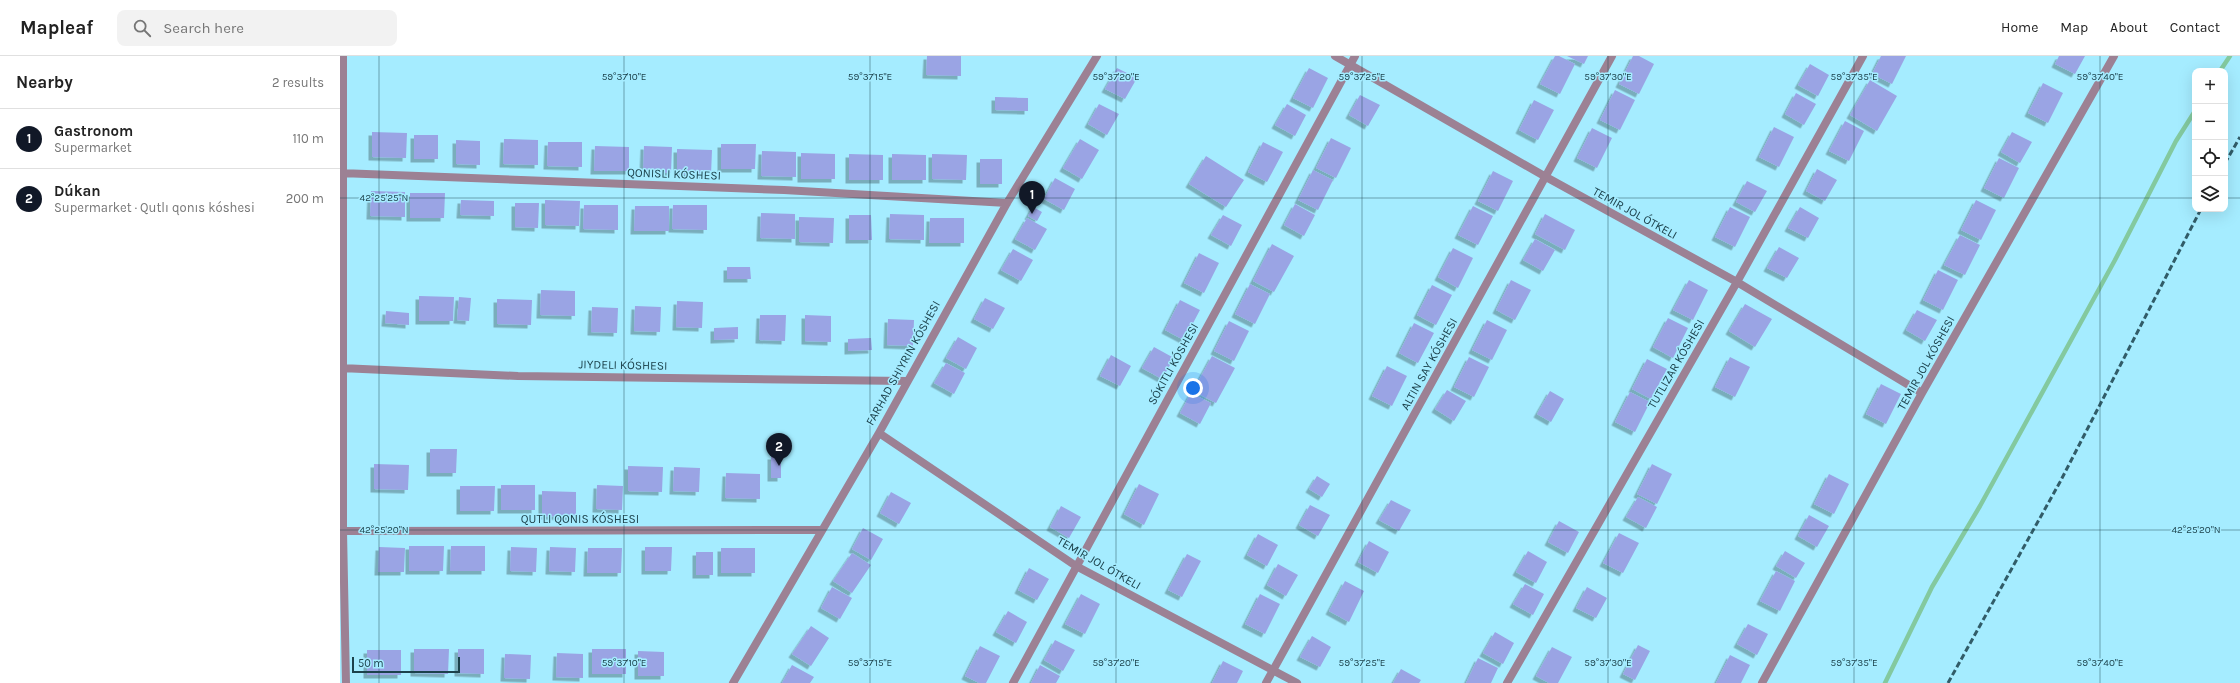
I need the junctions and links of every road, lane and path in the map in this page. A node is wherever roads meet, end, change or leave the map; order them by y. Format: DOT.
graph roads {
  1 [pos="343,56"];
  2 [pos="1097,56"];
  3 [pos="1335,56"];
  4 [pos="1355,56"];
  5 [pos="1612,56"];
  6 [pos="1863,56"];
  7 [pos="2114,56"];
  8 [pos="1350,65"];
  9 [pos="342,173"];
  10 [pos="1546,177"];
  11 [pos="1007,203"];
  12 [pos="1737,282"];
  13 [pos="342,368"];
  14 [pos="906,381"];
  15 [pos="1922,393"];
  16 [pos="879,433"];
  17 [pos="821,530"];
  18 [pos="342,531"];
  19 [pos="1076,566"];
  20 [pos="1273,670"];
  21 [pos="346,683"];
  22 [pos="733,683"];
  23 [pos="1013,683"];
  24 [pos="1266,683"];
  25 [pos="1297,683"];
  26 [pos="1507,683"];
  27 [pos="1762,683"];
  1 -- 9 [label="street"];
  2 -- 11 [label="street, FARHAD SHIYRIN KÓSHESI"];
  3 -- 8 [label="street, TEMIR JOL ÓTKELI"];
  4 -- 8 [label="street, SÓKITLI KÓSHESI"];
  5 -- 10 [label="street"];
  6 -- 12 [label="street"];
  7 -- 15 [label="street, TEMIR JOL KÓSHESI"];
  8 -- 10 [label="street, TEMIR JOL ÓTKELI"];
  8 -- 19 [label="street, SÓKITLI KÓSHESI"];
  9 -- 11 [label="street"];
  9 -- 13 [label="street"];
  10 -- 12 [label="street, TEMIR JOL ÓTKELI"];
  10 -- 20 [label="street"];
  11 -- 14 [label="street, FARHAD SHIYRIN KÓSHESI"];
  12 -- 15 [label="street, TEMIR JOL ÓTKELI"];
  12 -- 26 [label="street"];
  13 -- 14 [label="street, JIYDELI KÓSHESI"];
  13 -- 18 [label="street"];
  14 -- 16 [label="street, FARHAD SHIYRIN KÓSHESI"];
  15 -- 27 [label="street, TEMIR JOL KÓSHESI"];
  16 -- 17 [label="street, FARHAD SHIYRIN KÓSHESI"];
  16 -- 19 [label="street, TEMIR JOL ÓTKELI"];
  17 -- 18 [label="street"];
  17 -- 22 [label="street, FARHAD SHIYRIN KÓSHESI"];
  18 -- 21 [label="street"];
  19 -- 20 [label="street, TEMIR JOL ÓTKELI"];
  19 -- 23 [label="street, SÓKITLI KÓSHESI"];
  20 -- 24 [label="street"];
  20 -- 25 [label="street, TEMIR JOL ÓTKELI"];
}
